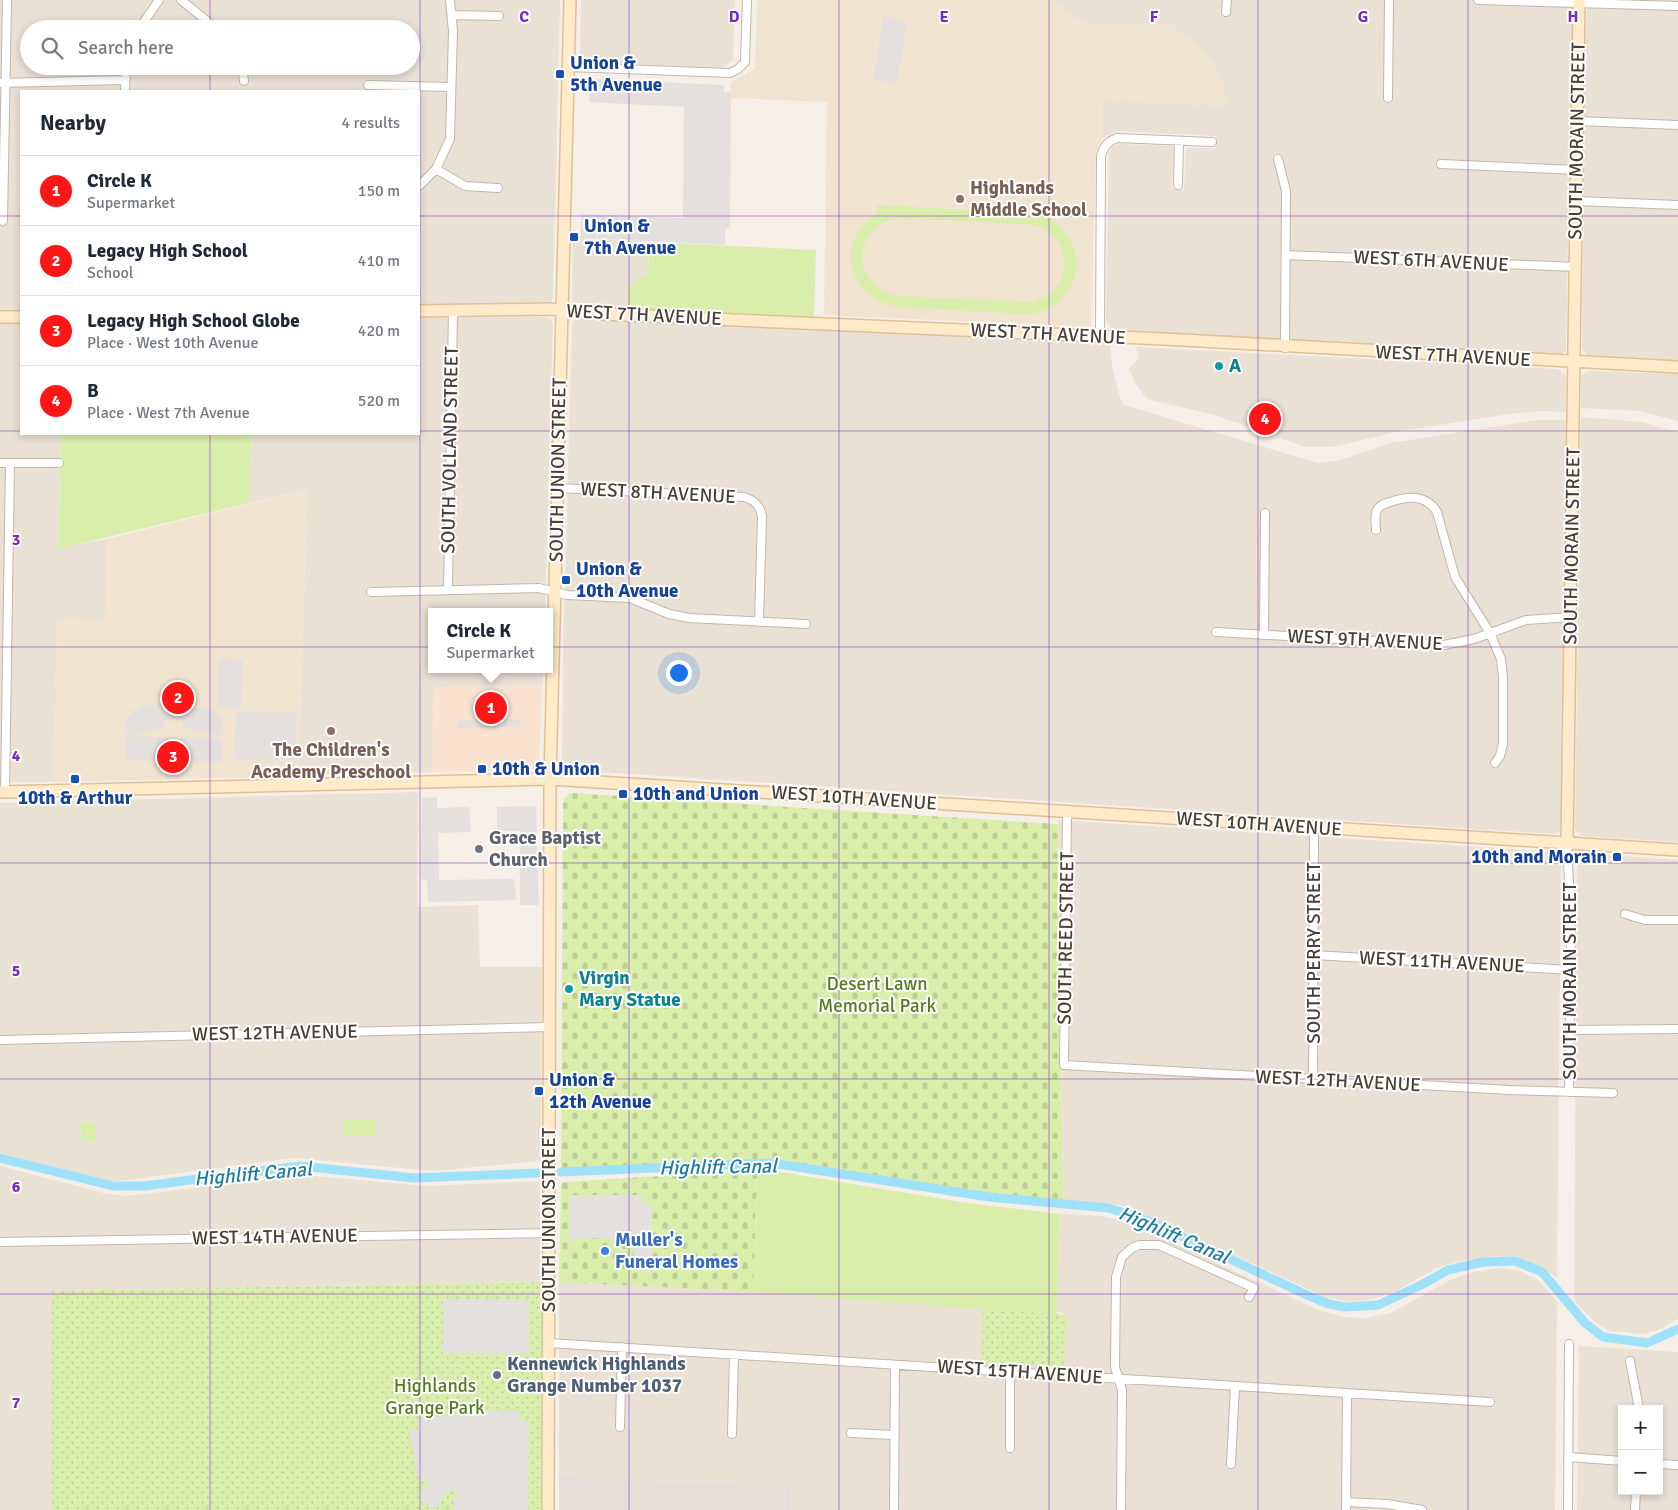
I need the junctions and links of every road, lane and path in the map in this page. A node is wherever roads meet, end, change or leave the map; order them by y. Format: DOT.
graph roads {
  1 [pos="7,0"];
  2 [pos="159,0"];
  3 [pos="181,0"];
  4 [pos="450,0"];
  5 [pos="570,0"];
  6 [pos="747,0"];
  7 [pos="1227,0"];
  8 [pos="1389,0"];
  9 [pos="1478,0"];
  10 [pos="1579,2"];
  11 [pos="1678,6"];
  12 [pos="1226,12"];
  13 [pos="452,15"];
  14 [pos="499,16"];
  15 [pos="145,20"];
  16 [pos="206,20"];
  17 [pos="568,67"];
  18 [pos="125,75"];
  19 [pos="243,75"];
  20 [pos="125,80"];
  21 [pos="244,81"];
  22 [pos="3,83"];
  23 [pos="368,85"];
  24 [pos="452,87"];
  25 [pos="125,90"];
  26 [pos="1388,98"];
  27 [pos="1578,121"];
  28 [pos="1678,125"];
  29 [pos="1178,141"];
  30 [pos="1212,142"];
  31 [pos="1278,159"];
  32 [pos="1442,164"];
  33 [pos="436,169"];
  34 [pos="1578,170"];
  35 [pos="420,185"];
  36 [pos="1178,185"];
  37 [pos="498,188"];
  38 [pos="1577,200"];
  39 [pos="1678,205"];
  40 [pos="3,221"];
  41 [pos="1286,255"];
  42 [pos="1576,268"];
  43 [pos="562,310"];
  44 [pos="420,311"];
  45 [pos="453,311"];
  46 [pos="20,316"];
  47 [pos="0,317"];
  48 [pos="1100,337"];
  49 [pos="1285,348"];
  50 [pos="1574,362"];
  51 [pos="1678,367"];
  52 [pos="0,463"];
  53 [pos="10,463"];
  54 [pos="59,463"];
  55 [pos="558,488"];
  56 [pos="1265,512"];
  57 [pos="1376,530"];
  58 [pos="0,558"];
  59 [pos="9,558"];
  60 [pos="448,590"];
  61 [pos="371,592"];
  62 [pos="555,592"];
  63 [pos="1571,617"];
  64 [pos="759,622"];
  65 [pos="806,624"];
  66 [pos="1216,632"];
  67 [pos="1490,633"];
  68 [pos="1264,635"];
  69 [pos="553,667"];
  70 [pos="553,673"];
  71 [pos="1495,763"];
  72 [pos="550,779"];
  73 [pos="3,792"];
  74 [pos="1067,812"];
  75 [pos="1314,827"];
  76 [pos="1568,843"];
  77 [pos="1678,850"];
  78 [pos="1625,914"];
  79 [pos="1678,920"];
  80 [pos="1314,955"];
  81 [pos="1570,970"];
  82 [pos="550,1027"];
  83 [pos="1678,1029"];
  84 [pos="1570,1030"];
  85 [pos="0,1040"];
  86 [pos="1064,1065"];
  87 [pos="1313,1080"];
  88 [pos="1570,1092"];
  89 [pos="1613,1093"];
  90 [pos="550,1233"];
  91 [pos="0,1242"];
  92 [pos="1249,1297"];
  93 [pos="549,1343"];
  94 [pos="1569,1344"];
  95 [pos="622,1347"];
  96 [pos="734,1354"];
  97 [pos="1630,1361"];
  98 [pos="895,1364"];
  99 [pos="1010,1372"];
  100 [pos="1118,1379"];
  101 [pos="1235,1386"];
  102 [pos="1347,1393"];
  103 [pos="1490,1402"];
  104 [pos="1638,1405"];
  105 [pos="620,1427"];
  106 [pos="851,1433"];
  107 [pos="732,1434"];
  108 [pos="894,1435"];
  109 [pos="1010,1448"];
  110 [pos="1569,1457"];
  111 [pos="1618,1461"];
  112 [pos="1231,1464"];
  113 [pos="1663,1464"];
  114 [pos="1678,1465"];
  115 [pos="1636,1495"];
  116 [pos="1346,1506"];
  117 [pos="548,1510"];
  118 [pos="894,1510"];
  119 [pos="1121,1510"];
  120 [pos="1422,1510"];
  121 [pos="1568,1510"];
  122 [pos="1635,1510"];
  1 -- 22 [label="street"];
  2 -- 15 [label="street"];
  3 -- 16 [label="street"];
  4 -- 13 [label="street"];
  5 -- 17 [label="main road, SOUTH UNION STREET"];
  6 -- 17 [label="street"];
  7 -- 12 [label="street"];
  8 -- 26 [label="street"];
  9 -- 10 [label="street"];
  10 -- 11 [label="street"];
  10 -- 27 [label="main road, SOUTH MORAIN STREET"];
  13 -- 14 [label="street"];
  13 -- 24 [label="street"];
  17 -- 43 [label="main road, SOUTH UNION STREET"];
  18 -- 20 [label="street"];
  19 -- 21 [label="street"];
  20 -- 22 [label="street"];
  20 -- 25 [label="street"];
  22 -- 40 [label="street"];
  23 -- 24 [label="street"];
  24 -- 33 [label="street"];
  27 -- 28 [label="street"];
  27 -- 34 [label="main road, SOUTH MORAIN STREET"];
  29 -- 30 [label="street"];
  29 -- 36 [label="street"];
  29 -- 48 [label="street"];
  31 -- 41 [label="street"];
  32 -- 34 [label="street"];
  33 -- 35 [label="street"];
  33 -- 37 [label="street"];
  34 -- 38 [label="main road, SOUTH MORAIN STREET"];
  38 -- 39 [label="street"];
  38 -- 42 [label="main road, SOUTH MORAIN STREET"];
  41 -- 42 [label="street, WEST 6TH AVENUE"];
  41 -- 49 [label="street"];
  42 -- 50 [label="main road, SOUTH MORAIN STREET"];
  43 -- 45 [label="main road, WEST 7TH AVENUE"];
  43 -- 48 [label="main road, WEST 7TH AVENUE"];
  43 -- 55 [label="main road, SOUTH UNION STREET"];
  44 -- 45 [label="main road, WEST 7TH AVENUE"];
  45 -- 60 [label="street, SOUTH VOLLAND STREET"];
  46 -- 47 [label="main road"];
  48 -- 49 [label="main road, WEST 7TH AVENUE"];
  49 -- 50 [label="main road, WEST 7TH AVENUE"];
  50 -- 51 [label="main road, WEST 7TH AVENUE"];
  50 -- 63 [label="main road, SOUTH MORAIN STREET"];
  52 -- 53 [label="street"];
  53 -- 54 [label="street"];
  53 -- 59 [label="street"];
  55 -- 62 [label="main road, SOUTH UNION STREET"];
  55 -- 64 [label="street, WEST 8TH AVENUE"];
  56 -- 68 [label="street"];
  57 -- 67 [label="street"];
  58 -- 59 [label="street"];
  59 -- 73 [label="street"];
  60 -- 61 [label="street"];
  60 -- 62 [label="street"];
  62 -- 64 [label="street"];
  62 -- 69 [label="main road, SOUTH UNION STREET"];
  63 -- 67 [label="street, WEST 9TH AVENUE"];
  63 -- 76 [label="main road, SOUTH MORAIN STREET"];
  64 -- 65 [label="street"];
  66 -- 68 [label="street, WEST 9TH AVENUE"];
  67 -- 68 [label="street, WEST 9TH AVENUE"];
  67 -- 71 [label="street"];
  70 -- 72 [label="main road, SOUTH UNION STREET"];
  72 -- 73 [label="main road, WEST 10TH AVENUE"];
  72 -- 74 [label="main road, WEST 10TH AVENUE"];
  72 -- 82 [label="main road, SOUTH UNION STREET"];
  74 -- 75 [label="main road, WEST 10TH AVENUE"];
  74 -- 86 [label="street, SOUTH REED STREET"];
  75 -- 76 [label="main road, WEST 10TH AVENUE"];
  75 -- 80 [label="street, SOUTH PERRY STREET"];
  76 -- 77 [label="main road, WEST 10TH AVENUE"];
  76 -- 81 [label="street, SOUTH MORAIN STREET"];
  78 -- 79 [label="street"];
  80 -- 81 [label="street, WEST 11TH AVENUE"];
  80 -- 87 [label="street, SOUTH PERRY STREET"];
  81 -- 84 [label="street, SOUTH MORAIN STREET"];
  82 -- 85 [label="street, WEST 12TH AVENUE"];
  82 -- 90 [label="main road, SOUTH UNION STREET"];
  83 -- 84 [label="street"];
  84 -- 88 [label="street, SOUTH MORAIN STREET"];
  86 -- 87 [label="street, WEST 12TH AVENUE"];
  87 -- 88 [label="street, WEST 12TH AVENUE"];
  88 -- 89 [label="street, WEST 12TH AVENUE"];
  90 -- 91 [label="street, WEST 14TH AVENUE"];
  90 -- 93 [label="main road, SOUTH UNION STREET"];
  92 -- 100 [label="street"];
  93 -- 95 [label="street, WEST 15TH AVENUE"];
  93 -- 117 [label="main road, SOUTH UNION STREET"];
  94 -- 110 [label="street"];
  95 -- 96 [label="street, WEST 15TH AVENUE"];
  95 -- 105 [label="street"];
  96 -- 98 [label="street, WEST 15TH AVENUE"];
  96 -- 107 [label="street"];
  97 -- 104 [label="street"];
  98 -- 99 [label="street, WEST 15TH AVENUE"];
  98 -- 108 [label="street"];
  99 -- 100 [label="street, WEST 15TH AVENUE"];
  99 -- 109 [label="street"];
  100 -- 101 [label="street, WEST 15TH AVENUE"];
  100 -- 119 [label="street"];
  101 -- 102 [label="street, WEST 15TH AVENUE"];
  101 -- 112 [label="street"];
  102 -- 103 [label="street, WEST 15TH AVENUE"];
  102 -- 116 [label="street"];
  106 -- 108 [label="street"];
  108 -- 118 [label="street"];
  110 -- 111 [label="street"];
  110 -- 121 [label="street"];
  113 -- 114 [label="street"];
  115 -- 122 [label="street"];
  116 -- 120 [label="street"];
}
